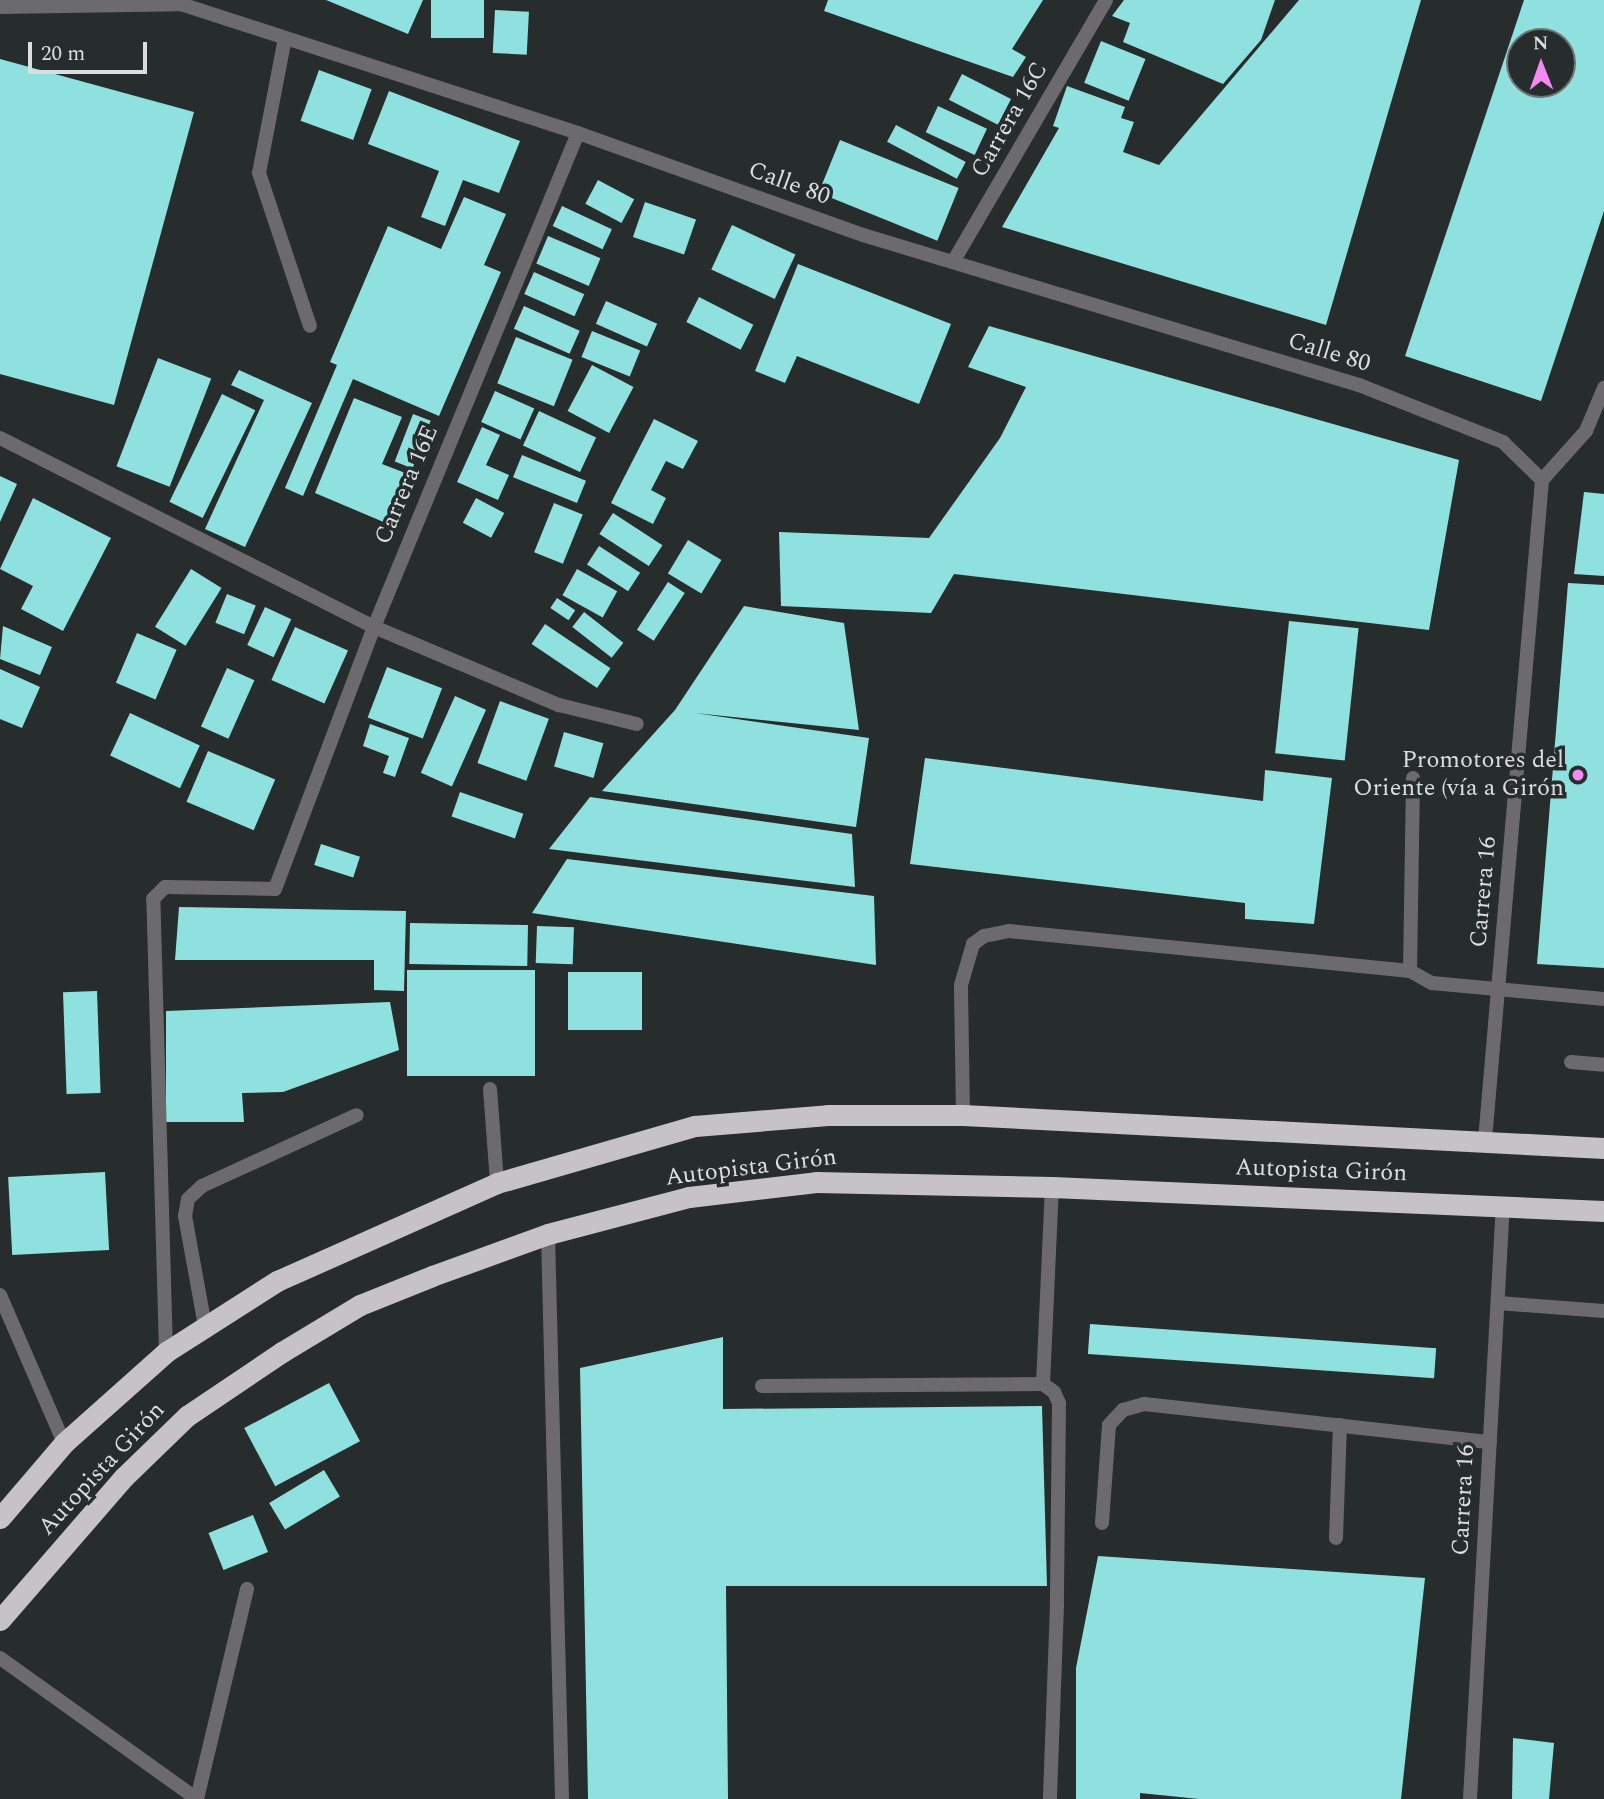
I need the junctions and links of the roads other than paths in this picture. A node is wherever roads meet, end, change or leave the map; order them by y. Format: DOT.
graph roads {
  1 [pos="1106,0"];
  2 [pos="181,2"];
  3 [pos="0,7"];
  4 [pos="285,38"];
  5 [pos="578,133"];
  6 [pos="953,262"];
  7 [pos="310,326"];
  8 [pos="1604,388"];
  9 [pos="0,438"];
  10 [pos="1542,480"];
  11 [pos="374,626"];
  12 [pos="637,724"];
  13 [pos="1413,778"];
  14 [pos="1410,971"];
  15 [pos="1499,992"];
  16 [pos="1604,999"];
  17 [pos="1571,1062"];
  18 [pos="1604,1065"];
  19 [pos="490,1089"];
  20 [pos="357,1115"];
  21 [pos="963,1115"];
  22 [pos="1485,1140"];
  23 [pos="1604,1148"];
  24 [pos="497,1183"];
  25 [pos="1052,1187"];
  26 [pos="1503,1204"];
  27 [pos="1604,1211"];
  28 [pos="548,1234"];
  29 [pos="0,1295"];
  30 [pos="1498,1303"];
  31 [pos="1604,1311"];
  32 [pos="205,1326"];
  33 [pos="166,1352"];
  34 [pos="1043,1384"];
  35 [pos="762,1386"];
  36 [pos="1340,1425"];
  37 [pos="1490,1442"];
  38 [pos="64,1443"];
  39 [pos="0,1518"];
  40 [pos="1102,1523"];
  41 [pos="1336,1538"];
  42 [pos="247,1589"];
  43 [pos="0,1620"];
  44 [pos="0,1658"];
  45 [pos="197,1799"];
  46 [pos="562,1799"];
  47 [pos="1050,1799"];
  48 [pos="1469,1799"];
  1 -- 6 [label="street, Carrera 16C"];
  2 -- 3 [label="street, Calle 80"];
  2 -- 4 [label="street, Calle 80"];
  4 -- 5 [label="street, Calle 80"];
  4 -- 7 [label="street"];
  5 -- 6 [label="street, Calle 80"];
  5 -- 11 [label="street, Carrera 16E"];
  6 -- 10 [label="street, Calle 80"];
  8 -- 10 [label="street"];
  9 -- 11 [label="street"];
  10 -- 15 [label="street, Carrera 16"];
  11 -- 12 [label="street"];
  11 -- 33 [label="street, Carrera 16E"];
  13 -- 14 [label="street"];
  14 -- 15 [label="street"];
  14 -- 21 [label="street"];
  15 -- 16 [label="street"];
  15 -- 22 [label="street, Carrera 16"];
  17 -- 18 [label="street"];
  19 -- 24 [label="street"];
  20 -- 32 [label="street"];
  21 -- 22 [label="highway, Autopista Girón"];
  21 -- 24 [label="highway, Autopista Girón"];
  22 -- 23 [label="highway, Autopista Girón"];
  24 -- 32 [label="highway, Autopista Girón"];
  25 -- 26 [label="highway, Autopista Girón"];
  25 -- 28 [label="highway, Autopista Girón"];
  25 -- 34 [label="street"];
  26 -- 27 [label="highway, Autopista Girón"];
  26 -- 30 [label="street, Carrera 16"];
  28 -- 43 [label="highway, Autopista Girón"];
  28 -- 46 [label="street"];
  29 -- 38 [label="street"];
  30 -- 31 [label="street"];
  30 -- 37 [label="street, Carrera 16"];
  32 -- 33 [label="highway, Autopista Girón"];
  33 -- 38 [label="highway, Autopista Girón"];
  34 -- 35 [label="street"];
  34 -- 47 [label="street"];
  36 -- 37 [label="street"];
  36 -- 40 [label="street"];
  36 -- 41 [label="street"];
  37 -- 48 [label="street, Carrera 16"];
  38 -- 39 [label="highway, Autopista Girón"];
  42 -- 45 [label="street"];
  44 -- 45 [label="street"];
}
